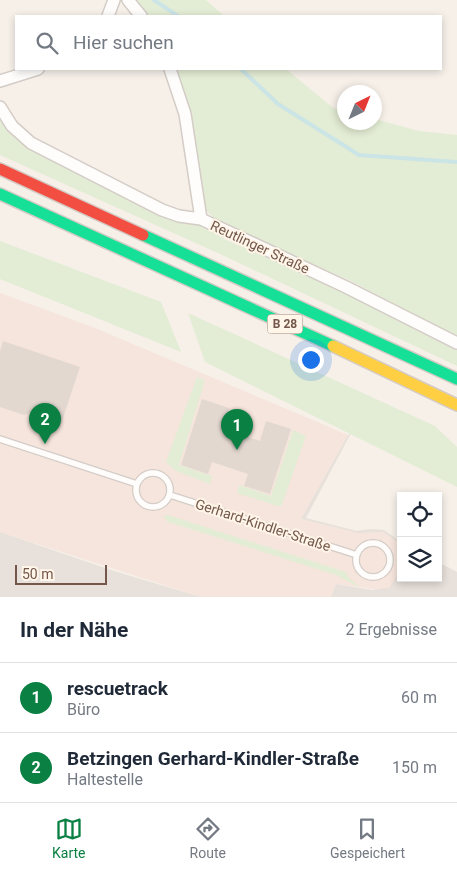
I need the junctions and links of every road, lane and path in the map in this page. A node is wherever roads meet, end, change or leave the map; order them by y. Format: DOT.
graph roads {
  1 [pos="114,0"];
  2 [pos="128,0"];
  3 [pos="108,15"];
  4 [pos="140,15"];
  5 [pos="35,70"];
  6 [pos="170,70"];
  7 [pos="0,82"];
  8 [pos="0,107"];
  9 [pos="0,169"];
  10 [pos="0,194"];
  11 [pos="201,219"];
  12 [pos="457,343"];
  13 [pos="457,379"];
  14 [pos="457,405"];
  15 [pos="0,439"];
  16 [pos="137,484"];
  17 [pos="170,495"];
  18 [pos="357,555"];
  1 -- 3 [label="street"];
  2 -- 4 [label="street"];
  5 -- 7 [label="street"];
  6 -- 11 [label="street, Reutlinger Straße"];
  8 -- 11 [label="street"];
  9 -- 13 [label="highway, B 28"];
  10 -- 14 [label="highway, B 28"];
  11 -- 12 [label="street, Reutlinger Straße"];
  15 -- 16 [label="lane"];
  16 -- 17 [label="lane"];
  16 -- 17 [label="lane"];
  17 -- 18 [label="lane, Gerhard-Kindler-Straße"];
  18 -- 18 [label="lane"];
}
